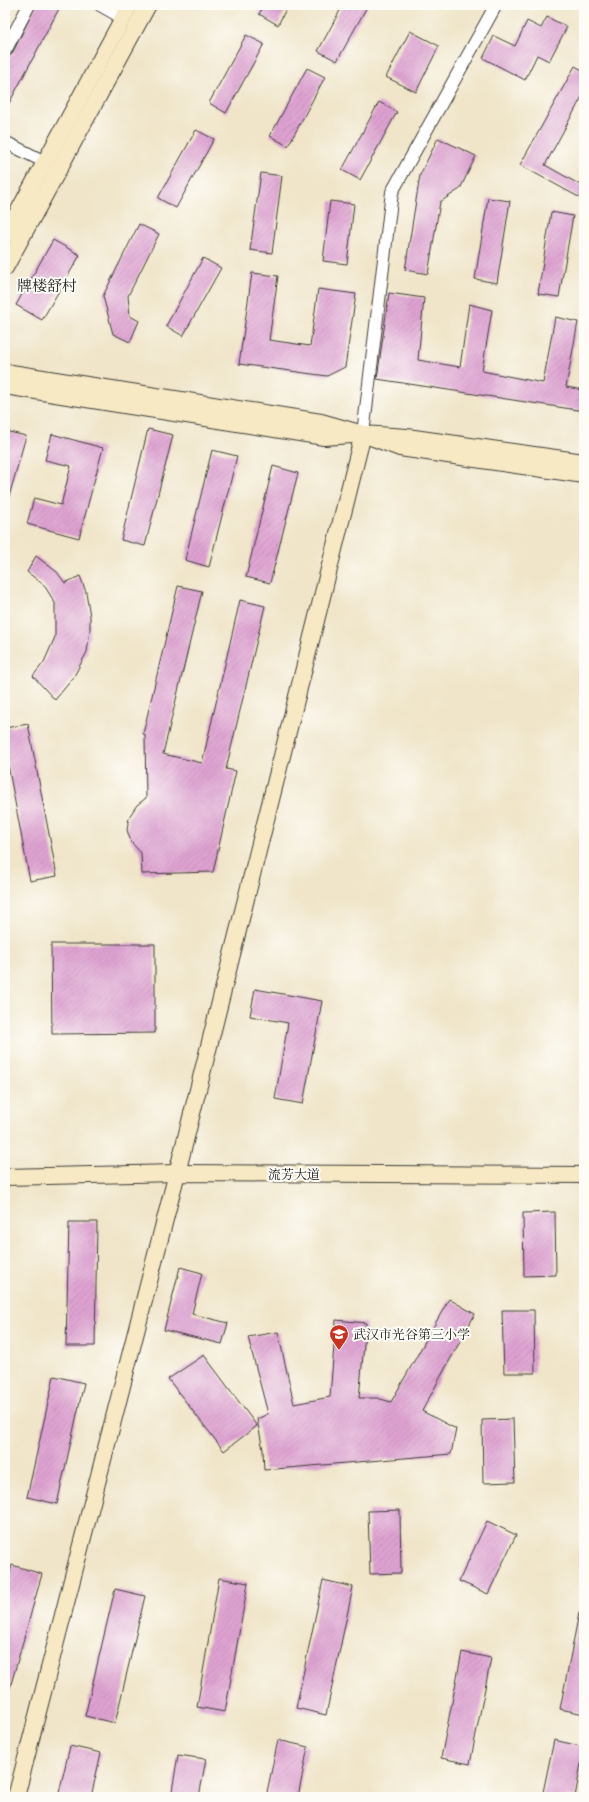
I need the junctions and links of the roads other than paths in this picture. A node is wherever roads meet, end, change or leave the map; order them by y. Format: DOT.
graph roads {
  1 [pos="29,5"];
  2 [pos="100,5"];
  3 [pos="148,5"];
  4 [pos="496,5"];
  5 [pos="126,11"];
  6 [pos="5,51"];
  7 [pos="5,142"];
  8 [pos="44,162"];
  9 [pos="5,236"];
  10 [pos="5,268"];
  11 [pos="5,372"];
  12 [pos="5,386"];
  13 [pos="363,434"];
  14 [pos="584,462"];
  15 [pos="584,475"];
  16 [pos="177,1173"];
  17 [pos="584,1175"];
  18 [pos="5,1177"];
  19 [pos="16,1797"];
  1 -- 6 [label="street"];
  2 -- 5 [label="street"];
  3 -- 10 [label="main road"];
  4 -- 13 [label="street"];
  5 -- 8 [label="main road"];
  7 -- 8 [label="street"];
  8 -- 9 [label="main road"];
  11 -- 13 [label="main road"];
  12 -- 13 [label="main road"];
  13 -- 14 [label="main road"];
  13 -- 15 [label="main road"];
  13 -- 16 [label="main road"];
  16 -- 17 [label="main road, 流芳大道"];
  16 -- 18 [label="main road, 流芳大道"];
  16 -- 19 [label="main road"];
}
